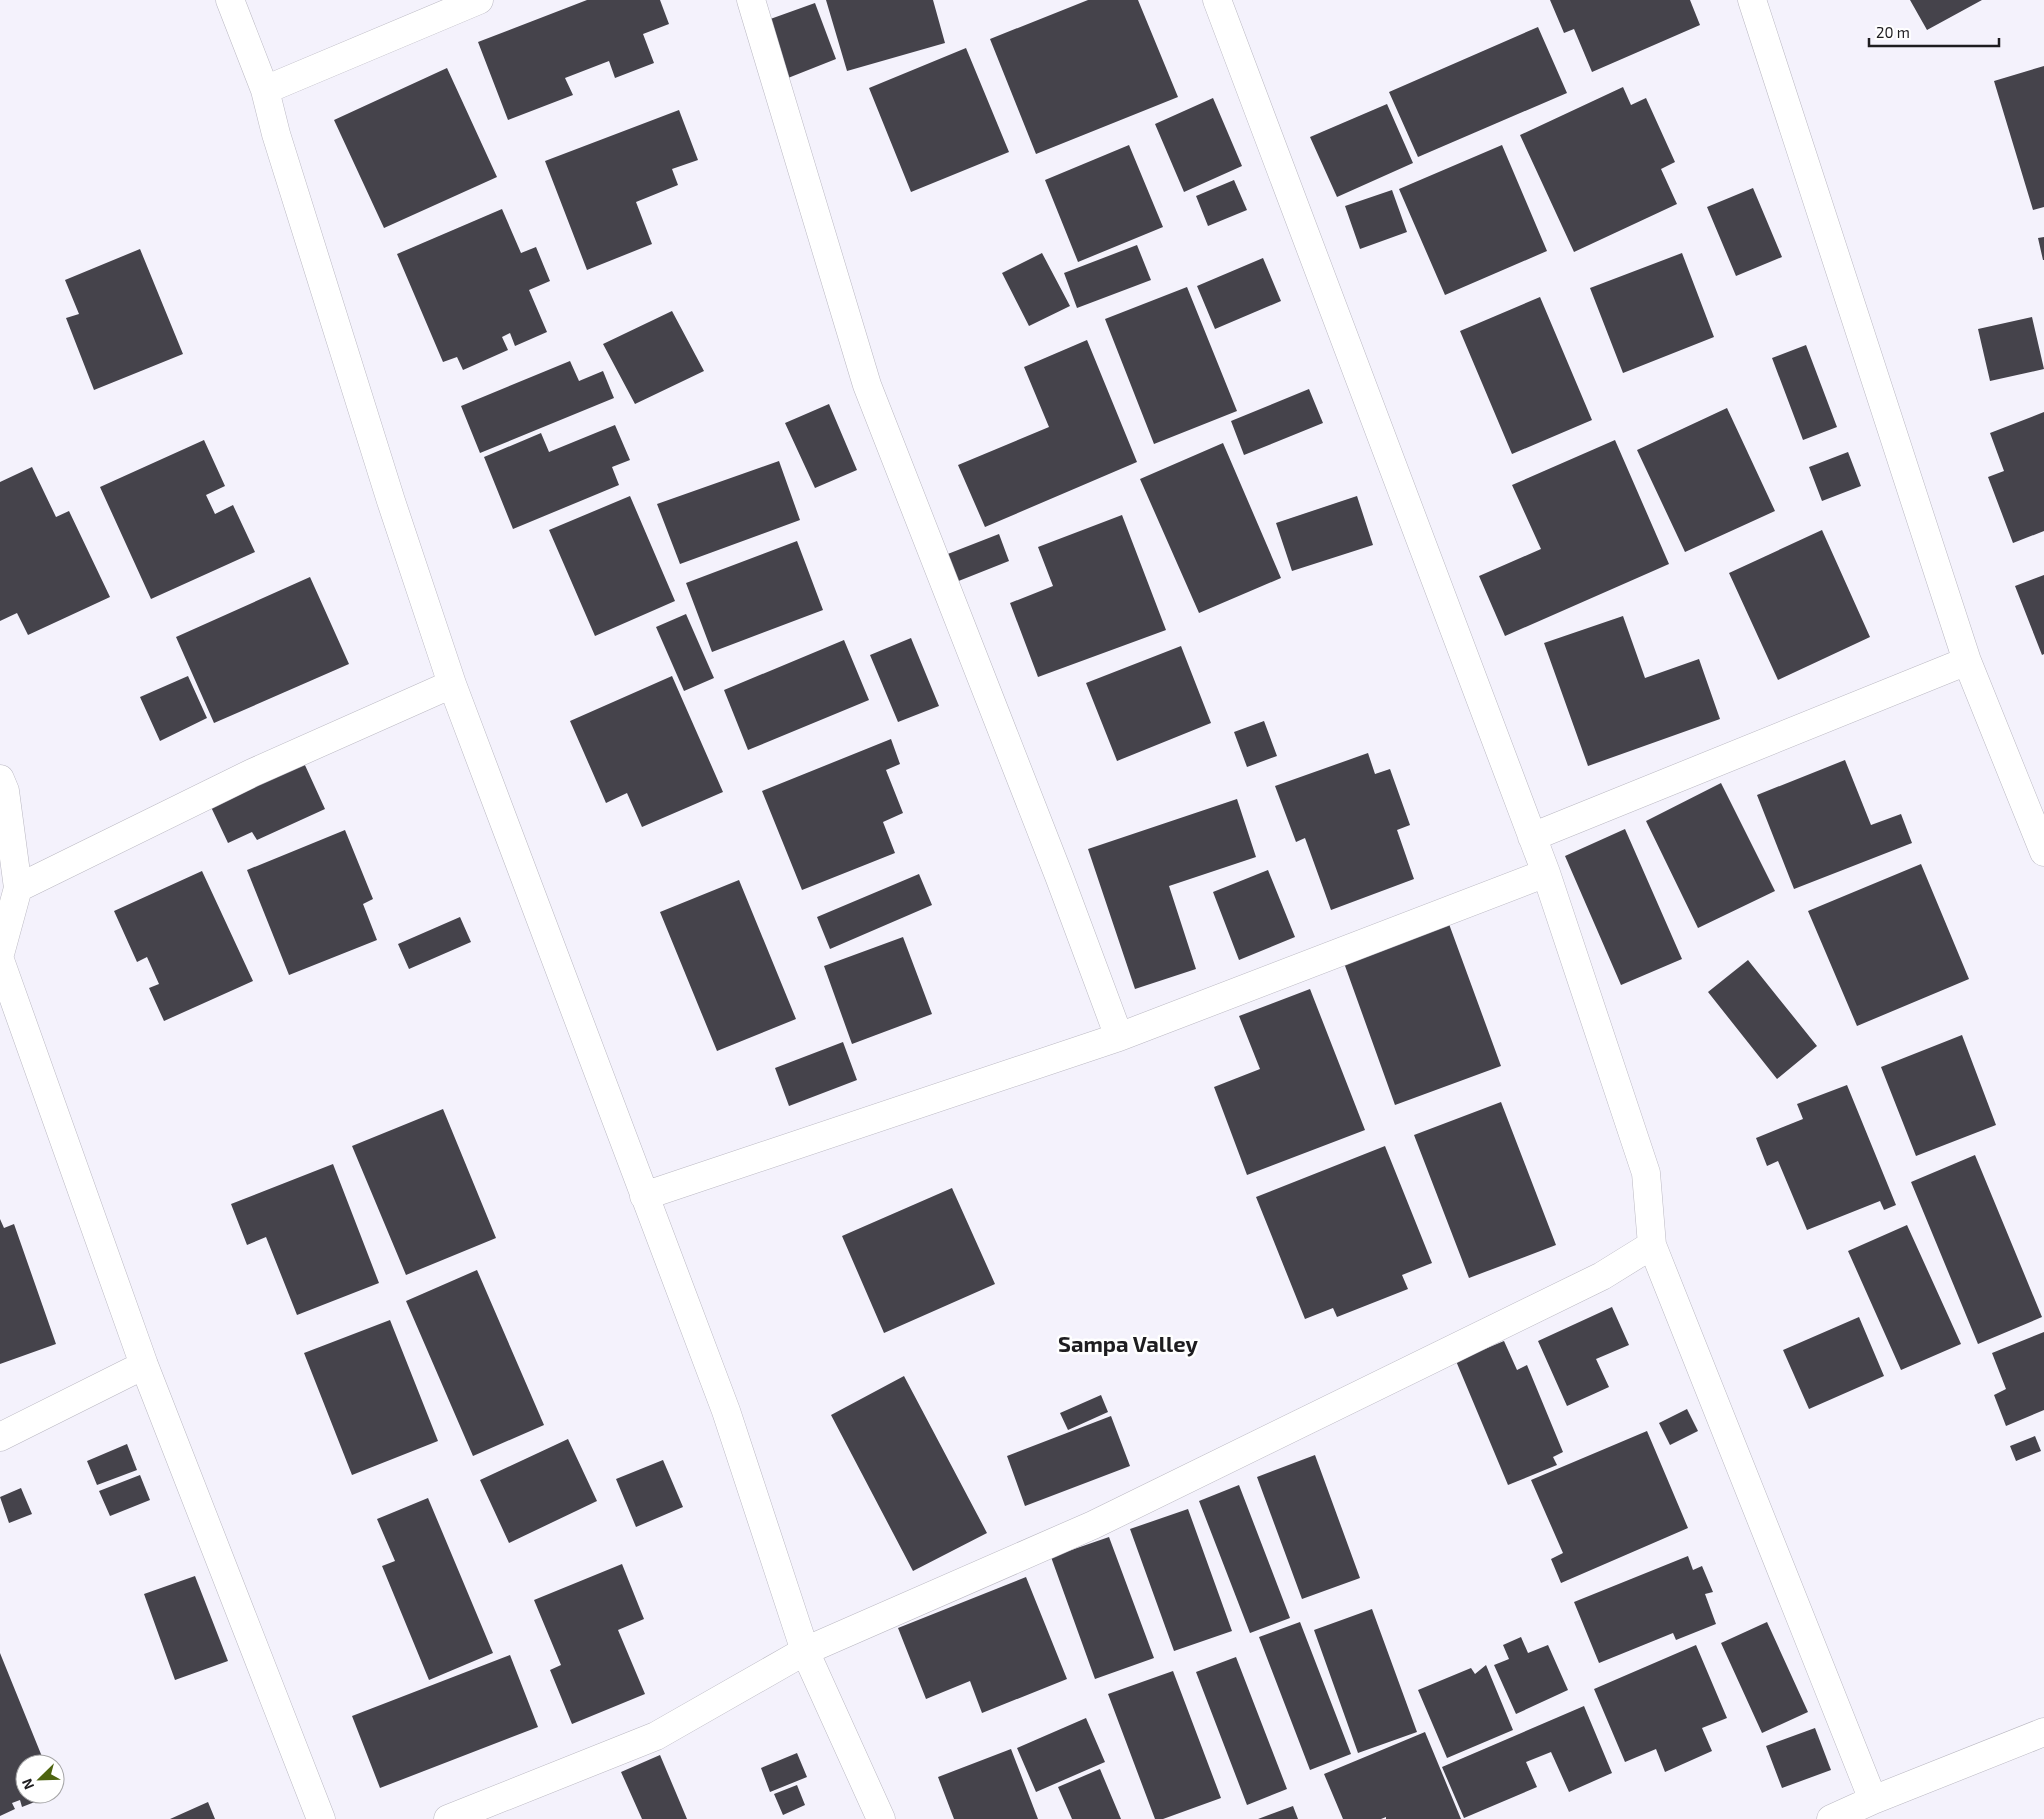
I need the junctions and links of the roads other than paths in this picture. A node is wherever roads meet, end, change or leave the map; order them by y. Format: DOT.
graph roads {
  1 [pos="230,0"];
  2 [pos="479,0"];
  3 [pos="751,0"];
  4 [pos="1217,0"];
  5 [pos="1752,0"];
  6 [pos="265,90"];
  7 [pos="1967,661"];
  8 [pos="452,684"];
  9 [pos="0,779"];
  10 [pos="1532,837"];
  11 [pos="2044,852"];
  12 [pos="1546,873"];
  13 [pos="18,888"];
  14 [pos="0,954"];
  15 [pos="0,960"];
  16 [pos="1119,1036"];
  17 [pos="644,1196"];
  18 [pos="1652,1245"];
  19 [pos="144,1365"];
  20 [pos="0,1437"];
  21 [pos="805,1651"];
  22 [pos="2044,1732"];
  23 [pos="1873,1800"];
  24 [pos="321,1819"];
  25 [pos="448,1819"];
  26 [pos="881,1819"];
  27 [pos="1832,1819"];
  1 -- 6 [label="street"];
  2 -- 6 [label="street"];
  3 -- 16 [label="street"];
  4 -- 10 [label="street"];
  5 -- 7 [label="street"];
  6 -- 8 [label="street"];
  7 -- 10 [label="street"];
  7 -- 11 [label="street"];
  8 -- 13 [label="street"];
  8 -- 17 [label="street"];
  9 -- 13 [label="street"];
  10 -- 12 [label="street"];
  12 -- 16 [label="street"];
  12 -- 18 [label="street"];
  13 -- 14 [label="street"];
  15 -- 19 [label="street"];
  16 -- 17 [label="street"];
  17 -- 21 [label="street"];
  18 -- 21 [label="street"];
  18 -- 23 [label="street"];
  19 -- 20 [label="street"];
  19 -- 24 [label="street"];
  21 -- 25 [label="street"];
  21 -- 26 [label="street"];
  22 -- 23 [label="street"];
  23 -- 27 [label="street"];
}
